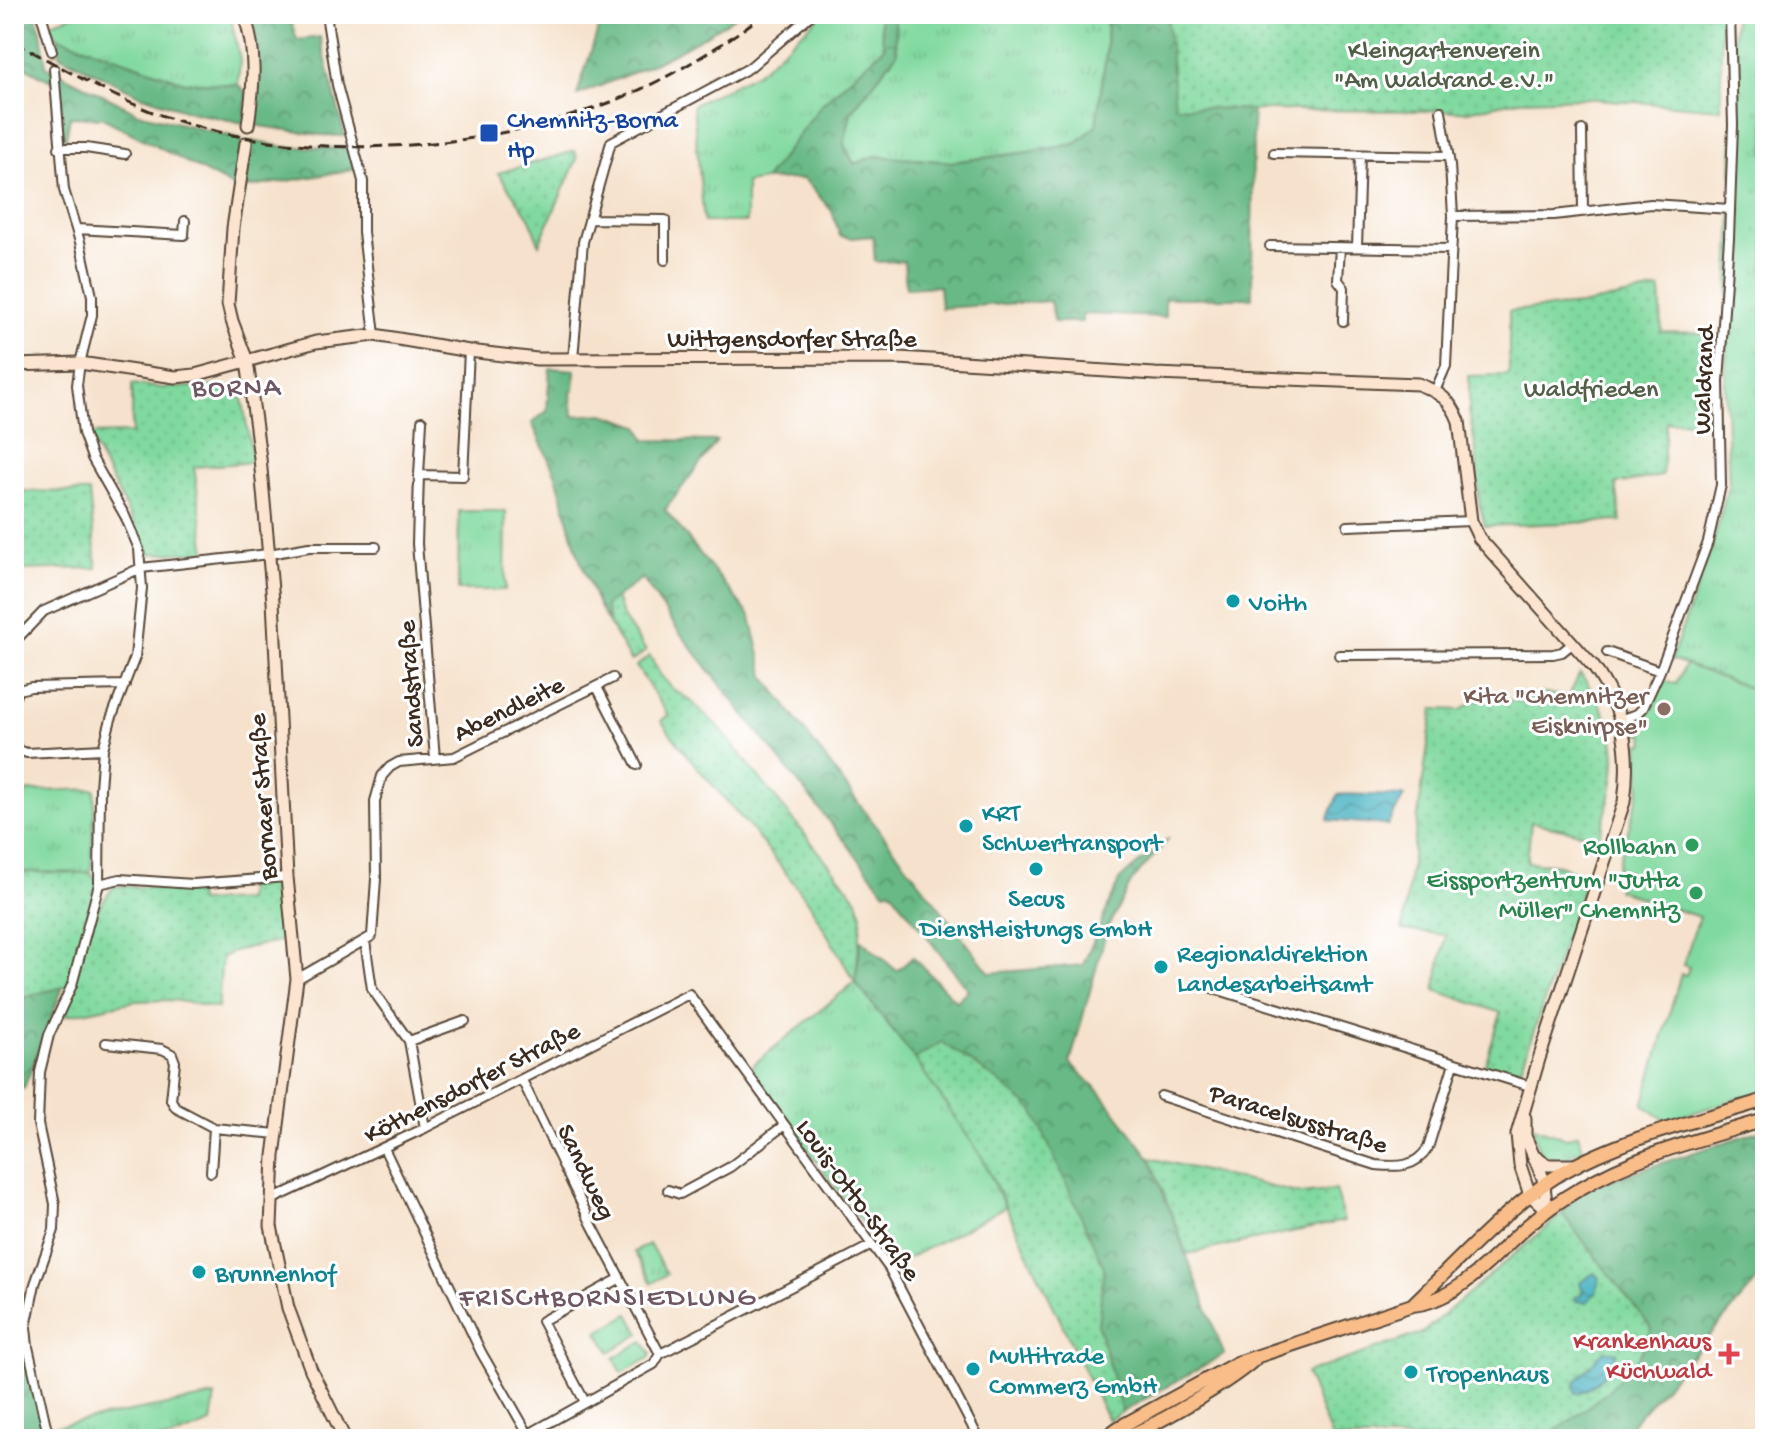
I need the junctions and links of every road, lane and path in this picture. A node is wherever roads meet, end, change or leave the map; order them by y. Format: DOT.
graph roads {
  1 [pos="41,14"];
  2 [pos="244,14"];
  3 [pos="326,14"];
  4 [pos="812,14"];
  5 [pos="1730,14"];
  6 [pos="52,51"];
  7 [pos="54,69"];
  8 [pos="1441,111"];
  9 [pos="248,125"];
  10 [pos="1582,130"];
  11 [pos="246,143"];
  12 [pos="59,148"];
  13 [pos="1274,153"];
  14 [pos="125,154"];
  15 [pos="1360,155"];
  16 [pos="1448,156"];
  17 [pos="1730,209"];
  18 [pos="1583,211"];
  19 [pos="1453,216"];
  20 [pos="590,219"];
  21 [pos="185,221"];
  22 [pos="77,229"];
  23 [pos="1270,246"];
  24 [pos="1340,247"];
  25 [pos="1357,247"];
  26 [pos="1451,249"];
  27 [pos="665,260"];
  28 [pos="1343,321"];
  29 [pos="375,335"];
  30 [pos="469,351"];
  31 [pos="573,359"];
  32 [pos="247,361"];
  33 [pos="80,363"];
  34 [pos="14,365"];
  35 [pos="1435,391"];
  36 [pos="422,421"];
  37 [pos="419,475"];
  38 [pos="1471,521"];
  39 [pos="1348,526"];
  40 [pos="376,547"];
  41 [pos="269,554"];
  42 [pos="141,568"];
  43 [pos="14,642"];
  44 [pos="1573,643"];
  45 [pos="1607,652"];
  46 [pos="1339,655"];
  47 [pos="1660,671"];
  48 [pos="613,678"];
  49 [pos="125,685"];
  50 [pos="597,687"];
  51 [pos="14,699"];
  52 [pos="1621,719"];
  53 [pos="14,728"];
  54 [pos="103,749"];
  55 [pos="435,758"];
  56 [pos="637,765"];
  57 [pos="287,877"];
  58 [pos="99,884"];
  59 [pos="365,941"];
  60 [pos="297,979"];
  61 [pos="1212,988"];
  62 [pos="689,994"];
  63 [pos="465,1021"];
  64 [pos="409,1041"];
  65 [pos="106,1043"];
  66 [pos="1454,1063"];
  67 [pos="522,1080"];
  68 [pos="1530,1086"];
  69 [pos="1161,1096"];
  70 [pos="1765,1100"];
  71 [pos="1525,1109"];
  72 [pos="1765,1120"];
  73 [pos="783,1126"];
  74 [pos="214,1128"];
  75 [pos="425,1128"];
  76 [pos="277,1134"];
  77 [pos="384,1148"];
  78 [pos="1531,1154"];
  79 [pos="1578,1164"];
  80 [pos="211,1172"];
  81 [pos="1544,1186"];
  82 [pos="668,1190"];
  83 [pos="1530,1195"];
  84 [pos="270,1201"];
  85 [pos="1547,1210"];
  86 [pos="872,1245"];
  87 [pos="619,1279"];
  88 [pos="1412,1305"];
  89 [pos="660,1354"];
  90 [pos="585,1402"];
  91 [pos="1140,1423"];
  92 [pos="524,1436"];
  93 [pos="49,1439"];
  94 [pos="345,1439"];
  95 [pos="979,1439"];
  96 [pos="1103,1439"];
  97 [pos="1119,1439"];
  1 -- 6 [label="street"];
  2 -- 9 [label="street"];
  3 -- 29 [label="street"];
  4 -- 20 [label="street"];
  5 -- 17 [label="street, Waldrand"];
  7 -- 12 [label="street"];
  8 -- 16 [label="street"];
  10 -- 18 [label="street"];
  11 -- 32 [label="street, Bornaer Straße"];
  12 -- 14 [label="street"];
  12 -- 22 [label="street"];
  13 -- 15 [label="street"];
  15 -- 16 [label="street"];
  15 -- 25 [label="street"];
  16 -- 19 [label="street"];
  17 -- 18 [label="street"];
  17 -- 47 [label="street, Waldrand"];
  18 -- 19 [label="street"];
  19 -- 26 [label="street"];
  20 -- 27 [label="street"];
  20 -- 31 [label="street"];
  21 -- 22 [label="street"];
  22 -- 33 [label="street"];
  23 -- 24 [label="street"];
  24 -- 25 [label="street"];
  24 -- 28 [label="street"];
  25 -- 26 [label="street"];
  26 -- 35 [label="street"];
  29 -- 30 [label="street, Wittgensdorfer Straße"];
  29 -- 32 [label="street, Wittgensdorfer Straße"];
  30 -- 31 [label="street, Wittgensdorfer Straße"];
  30 -- 37 [label="street"];
  31 -- 35 [label="street, Wittgensdorfer Straße"];
  32 -- 33 [label="street, Wittgensdorfer Straße"];
  32 -- 41 [label="street, Bornaer Straße"];
  33 -- 34 [label="street, Wittgensdorfer Straße"];
  33 -- 42 [label="street"];
  35 -- 38 [label="street"];
  36 -- 37 [label="street, Sandstraße"];
  37 -- 55 [label="street, Sandstraße"];
  38 -- 39 [label="street"];
  38 -- 44 [label="street"];
  40 -- 41 [label="street"];
  41 -- 42 [label="street"];
  41 -- 57 [label="street, Bornaer Straße"];
  42 -- 43 [label="street"];
  42 -- 49 [label="street"];
  44 -- 46 [label="street"];
  44 -- 52 [label="street"];
  45 -- 47 [label="street"];
  47 -- 52 [label="street, Waldrand"];
  48 -- 50 [label="street, Abendleite"];
  49 -- 51 [label="street"];
  49 -- 54 [label="street"];
  50 -- 55 [label="street, Abendleite"];
  50 -- 56 [label="street, Abendleite"];
  52 -- 68 [label="street"];
  53 -- 54 [label="street"];
  54 -- 58 [label="street"];
  55 -- 59 [label="street, Sandstraße"];
  57 -- 58 [label="street"];
  57 -- 60 [label="street, Bornaer Straße"];
  58 -- 93 [label="street"];
  59 -- 60 [label="street"];
  59 -- 64 [label="street, Sandstraße"];
  60 -- 76 [label="street, Bornaer Straße"];
  61 -- 66 [label="street"];
  62 -- 67 [label="street, Köthensdorfer Straße"];
  62 -- 73 [label="street, Louis-Otto-Straße"];
  63 -- 64 [label="street"];
  64 -- 75 [label="street, Sandstraße"];
  65 -- 74 [label="street"];
  66 -- 68 [label="street"];
  66 -- 69 [label="street, Paracelsusstraße"];
  67 -- 75 [label="street, Köthensdorfer Straße"];
  67 -- 87 [label="street, Sandweg"];
  68 -- 71 [label="street"];
  70 -- 79 [label="main road"];
  71 -- 78 [label="street"];
  71 -- 83 [label="street"];
  72 -- 85 [label="main road"];
  73 -- 82 [label="street"];
  73 -- 86 [label="street, Louis-Otto-Straße"];
  74 -- 76 [label="street"];
  74 -- 80 [label="street"];
  75 -- 77 [label="street, Köthensdorfer Straße"];
  76 -- 84 [label="street, Bornaer Straße"];
  77 -- 84 [label="street, Köthensdorfer Straße"];
  77 -- 92 [label="street"];
  78 -- 79 [label="street"];
  78 -- 81 [label="street"];
  79 -- 81 [label="main road"];
  81 -- 83 [label="main road"];
  81 -- 85 [label="street"];
  83 -- 85 [label="street"];
  83 -- 88 [label="main road"];
  84 -- 94 [label="street, Bornaer Straße"];
  85 -- 88 [label="main road"];
  86 -- 89 [label="street"];
  86 -- 95 [label="street, Louis-Otto-Straße"];
  87 -- 89 [label="street, Sandweg"];
  87 -- 90 [label="street"];
  88 -- 91 [label="main road"];
  89 -- 90 [label="street"];
  90 -- 92 [label="street"];
  91 -- 96 [label="main road"];
  91 -- 97 [label="main road"];
}
